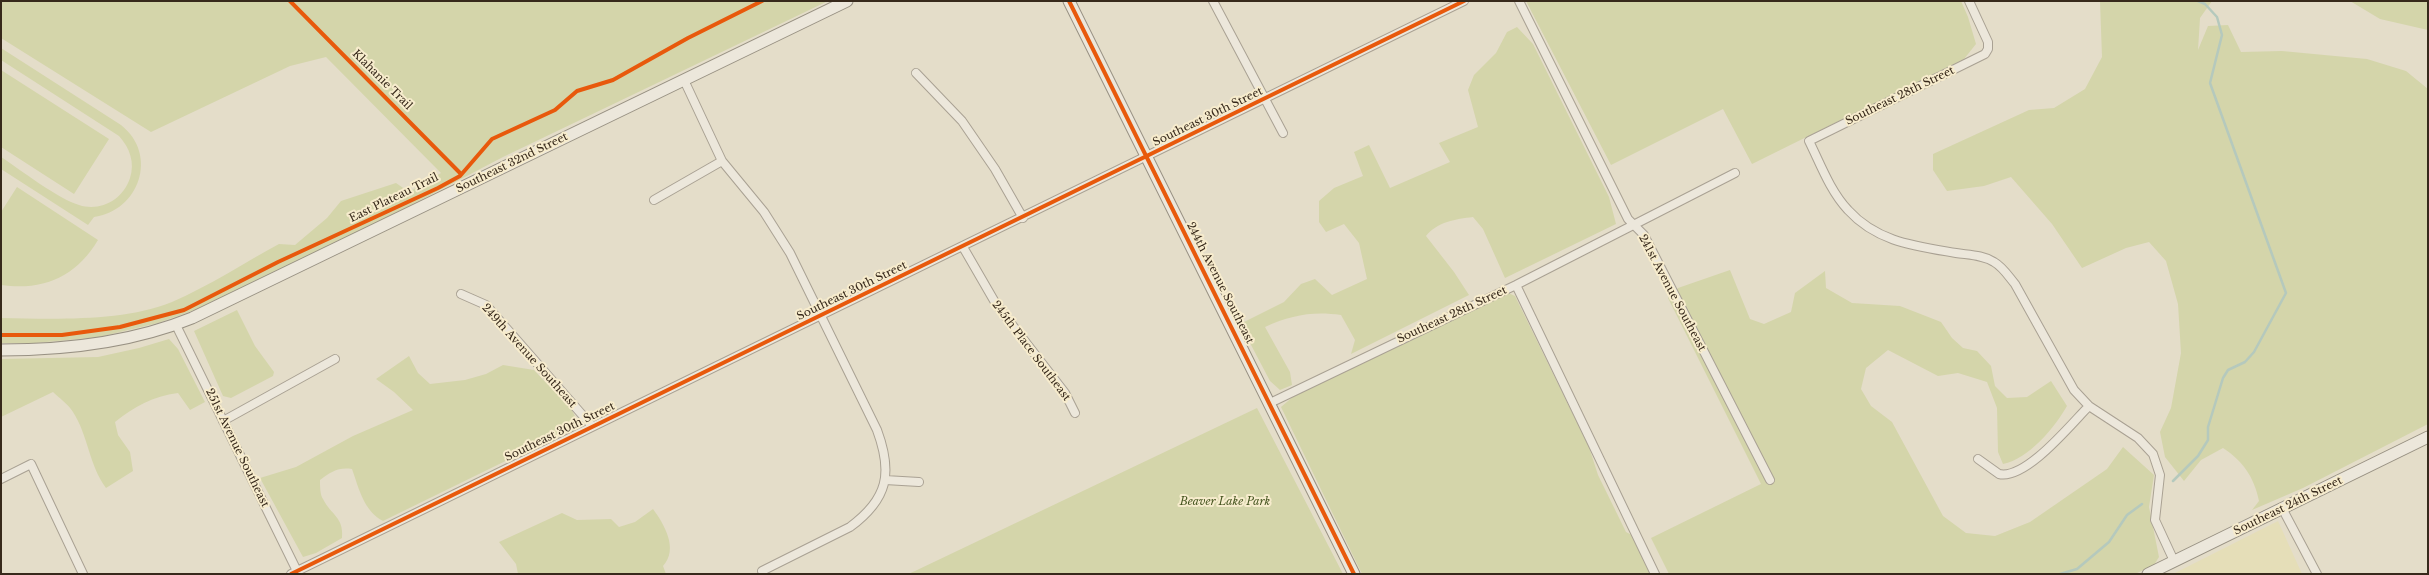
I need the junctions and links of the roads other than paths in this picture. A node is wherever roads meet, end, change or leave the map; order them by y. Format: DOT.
graph roads {
  1 [pos="847,1"];
  2 [pos="1069,1"];
  3 [pos="1213,1"];
  4 [pos="1464,1"];
  5 [pos="1519,1"];
  6 [pos="1969,1"];
  7 [pos="916,73"];
  8 [pos="684,80"];
  9 [pos="1266,98"];
  10 [pos="1283,133"];
  11 [pos="1146,157"];
  12 [pos="722,161"];
  13 [pos="1735,173"];
  14 [pos="654,200"];
  15 [pos="1023,218"];
  16 [pos="1634,225"];
  17 [pos="963,247"];
  18 [pos="1516,285"];
  19 [pos="461,294"];
  20 [pos="820,316"];
  21 [pos="176,325"];
  22 [pos="1,350"];
  23 [pos="335,359"];
  24 [pos="1270,403"];
  25 [pos="2089,406"];
  26 [pos="1075,413"];
  27 [pos="223,421"];
  28 [pos="592,426"];
  29 [pos="2428,437"];
  30 [pos="1978,459"];
  31 [pos="1,479"];
  32 [pos="885,480"];
  33 [pos="1770,480"];
  34 [pos="919,482"];
  35 [pos="2282,508"];
  36 [pos="2174,561"];
  37 [pos="762,571"];
  38 [pos="294,572"];
  39 [pos="84,574"];
  40 [pos="1354,574"];
  41 [pos="1655,574"];
  42 [pos="2148,574"];
  43 [pos="2317,574"];
  1 -- 8 [label="street, Southeast 32nd Street"];
  2 -- 11 [label="street, 244th Avenue Southeast"];
  3 -- 9 [label="street"];
  4 -- 9 [label="street, Southeast 30th Street"];
  5 -- 16 [label="street, 241st Avenue Southeast"];
  6 -- 25 [label="street, Southeast 28th Street"];
  7 -- 15 [label="street"];
  8 -- 12 [label="street"];
  8 -- 21 [label="street, Southeast 32nd Street"];
  9 -- 10 [label="street"];
  9 -- 11 [label="street, Southeast 30th Street"];
  11 -- 15 [label="street, Southeast 30th Street"];
  11 -- 24 [label="street, 244th Avenue Southeast"];
  12 -- 14 [label="street"];
  12 -- 20 [label="street"];
  13 -- 16 [label="street, Southeast 28th Street"];
  15 -- 17 [label="street, Southeast 30th Street"];
  16 -- 18 [label="street, Southeast 28th Street"];
  16 -- 33 [label="street, 241st Avenue Southeast"];
  17 -- 20 [label="street, Southeast 30th Street"];
  17 -- 26 [label="street, 245th Place Southeast"];
  18 -- 24 [label="street, Southeast 28th Street"];
  18 -- 41 [label="street"];
  19 -- 28 [label="street, 249th Avenue Southeast"];
  20 -- 28 [label="street, Southeast 30th Street"];
  20 -- 32 [label="street"];
  21 -- 22 [label="street, Southeast 32nd Street"];
  21 -- 27 [label="street, 251st Avenue Southeast"];
  23 -- 27 [label="street"];
  24 -- 40 [label="street, 244th Avenue Southeast"];
  25 -- 30 [label="street"];
  25 -- 36 [label="street"];
  27 -- 38 [label="street, 251st Avenue Southeast"];
  28 -- 38 [label="street, Southeast 30th Street"];
  29 -- 35 [label="street, Southeast 24th Street"];
  31 -- 39 [label="street"];
  32 -- 34 [label="street"];
  32 -- 37 [label="street"];
  35 -- 36 [label="street, Southeast 24th Street"];
  35 -- 43 [label="street"];
  36 -- 42 [label="street, Southeast 24th Street"];
}
